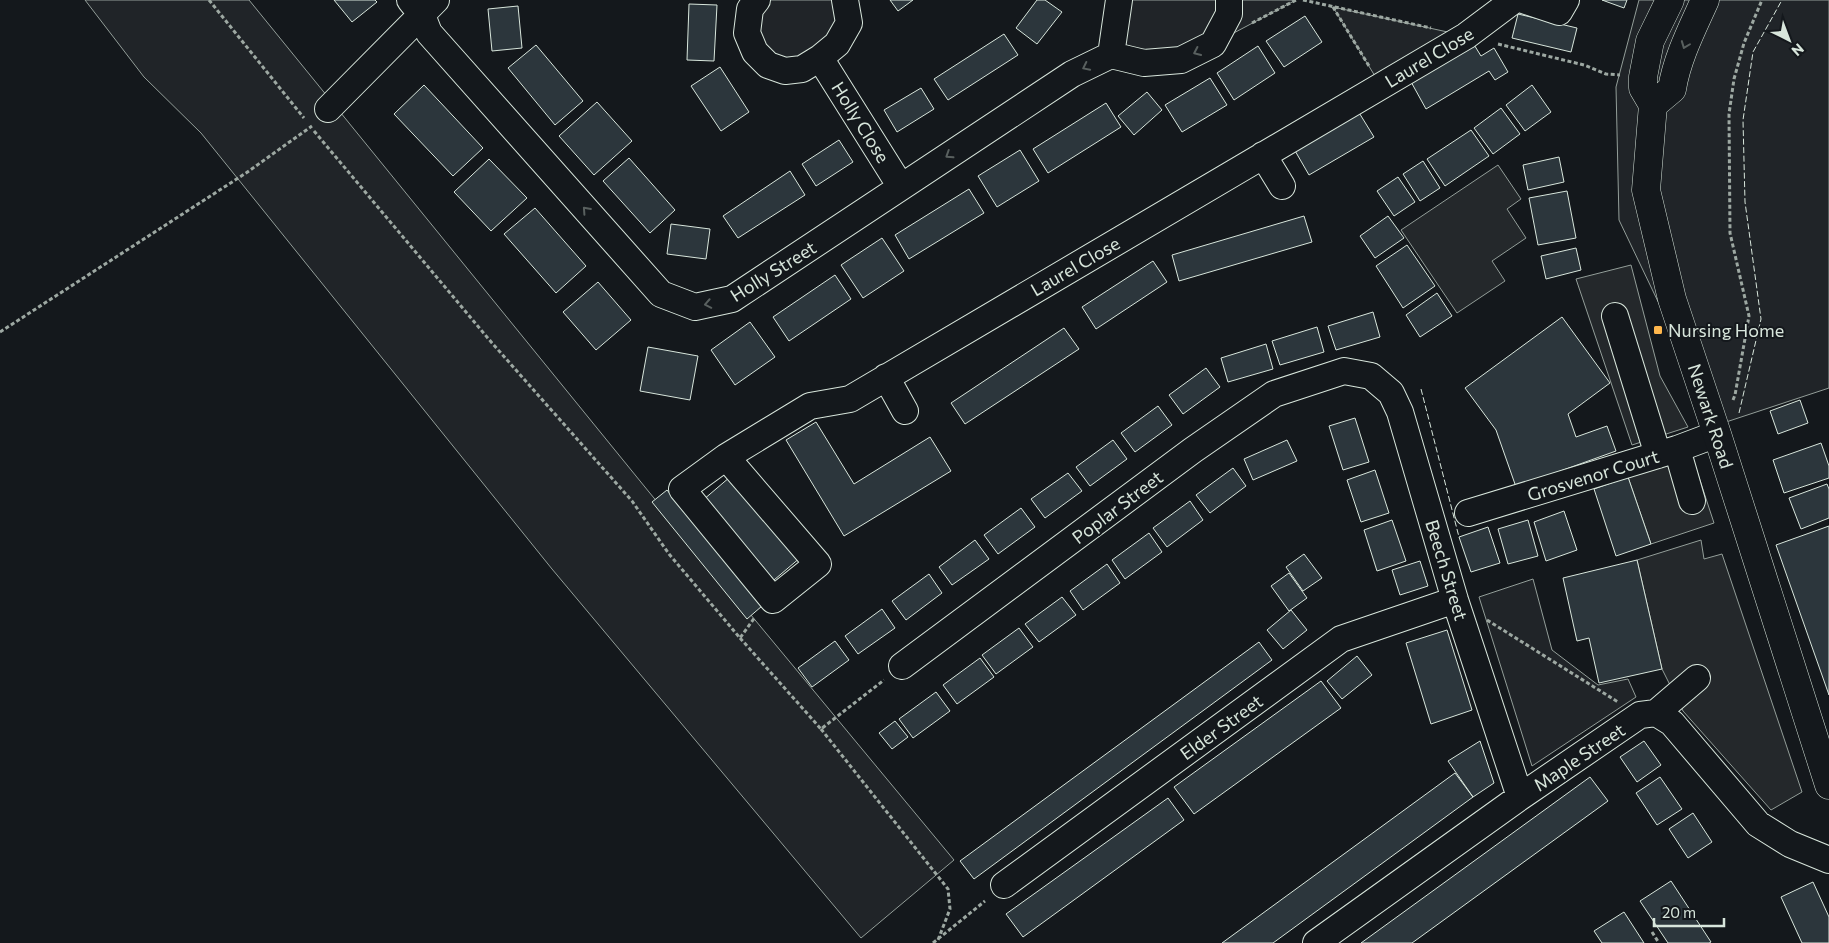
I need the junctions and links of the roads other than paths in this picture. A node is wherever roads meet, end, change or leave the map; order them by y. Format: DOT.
graph roads {
  1 [pos="758,0"];
  2 [pos="845,0"];
  3 [pos="1119,0"];
  4 [pos="1229,0"];
  5 [pos="1514,0"];
  6 [pos="1523,0"];
  7 [pos="1566,0"];
  8 [pos="1648,0"];
  9 [pos="1670,0"];
  10 [pos="1705,0"];
  11 [pos="423,5"];
  12 [pos="1650,41"];
  13 [pos="1111,55"];
  14 [pos="820,58"];
  15 [pos="1653,105"];
  16 [pos="320,118"];
  17 [pos="1263,155"];
  18 [pos="1282,186"];
  19 [pos="901,187"];
  20 [pos="1615,316"];
  21 [pos="1344,371"];
  22 [pos="886,377"];
  23 [pos="905,411"];
  24 [pos="1717,434"];
  25 [pos="1668,452"];
  26 [pos="726,457"];
  27 [pos="1692,501"];
  28 [pos="1468,513"];
  29 [pos="1455,600"];
  30 [pos="902,666"];
  31 [pos="1697,678"];
  32 [pos="1648,714"];
  33 [pos="1829,785"];
  34 [pos="1520,797"];
  35 [pos="1829,860"];
  36 [pos="1004,885"];
  37 [pos="1316,943"];
  1 -- 14 [label="street"];
  2 -- 14 [label="street"];
  3 -- 13 [label="street"];
  4 -- 13 [label="street, one-way"];
  5 -- 17 [label="street, Laurel Close"];
  6 -- 7 [label="street"];
  8 -- 12 [label="main road"];
  9 -- 12 [label="main road, Newark Road"];
  10 -- 15 [label="main road, one-way"];
  11 -- 16 [label="street"];
  19 -- 11 [label="street, Holly Street, one-way"];
  12 -- 15 [label="main road, Newark Road"];
  13 -- 19 [label="street, Holly Street, one-way"];
  14 -- 19 [label="street, Holly Close"];
  15 -- 24 [label="main road, Newark Road"];
  17 -- 18 [label="street"];
  17 -- 22 [label="street, Laurel Close"];
  20 -- 25 [label="street"];
  21 -- 29 [label="street, Beech Street"];
  21 -- 30 [label="street, Poplar Street"];
  22 -- 23 [label="street"];
  22 -- 26 [label="street, Laurel Close"];
  24 -- 25 [label="street, Grosvenor Court"];
  24 -- 33 [label="main road, Newark Road"];
  25 -- 27 [label="street"];
  25 -- 28 [label="street, Grosvenor Court"];
  26 -- 26 [label="street"];
  29 -- 34 [label="street, Beech Street"];
  29 -- 36 [label="street, Elder Street"];
  31 -- 32 [label="street, Maple Street"];
  32 -- 34 [label="street, Maple Street"];
  32 -- 35 [label="street"];
  34 -- 37 [label="street, Maple Street"];
}
